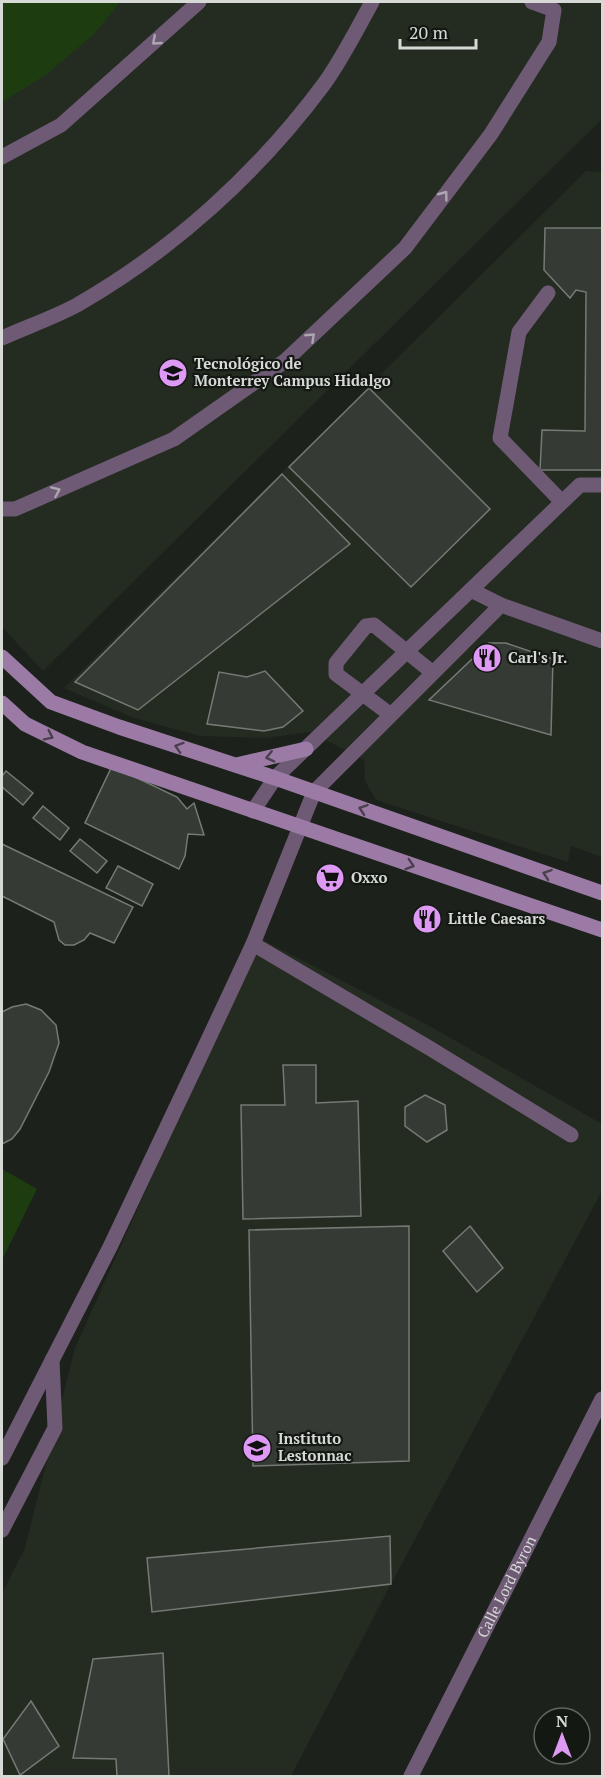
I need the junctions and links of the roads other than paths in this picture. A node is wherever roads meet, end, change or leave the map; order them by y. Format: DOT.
graph roads {
  1 [pos="199,2"];
  2 [pos="372,2"];
  3 [pos="532,2"];
  4 [pos="2,157"];
  5 [pos="548,293"];
  6 [pos="2,338"];
  7 [pos="603,485"];
  8 [pos="562,502"];
  9 [pos="2,509"];
  10 [pos="471,590"];
  11 [pos="501,605"];
  12 [pos="603,641"];
  13 [pos="407,651"];
  14 [pos="2,657"];
  15 [pos="433,673"];
  16 [pos="363,694"];
  17 [pos="2,703"];
  18 [pos="391,715"];
  19 [pos="306,749"];
  20 [pos="234,765"];
  21 [pos="275,778"];
  22 [pos="314,792"];
  23 [pos="253,811"];
  24 [pos="299,826"];
  25 [pos="603,893"];
  26 [pos="603,930"];
  27 [pos="253,944"];
  28 [pos="571,1135"];
  29 [pos="52,1360"];
  30 [pos="603,1399"];
  31 [pos="2,1458"];
  32 [pos="2,1530"];
  33 [pos="411,1776"];
  1 -- 4 [label="street, one-way"];
  2 -- 6 [label="street"];
  9 -- 3 [label="street, one-way"];
  5 -- 8 [label="street"];
  7 -- 8 [label="street"];
  8 -- 10 [label="street"];
  10 -- 11 [label="street"];
  10 -- 13 [label="street"];
  11 -- 12 [label="street"];
  11 -- 15 [label="street"];
  13 -- 15 [label="street"];
  13 -- 16 [label="street"];
  13 -- 16 [label="street"];
  20 -- 14 [label="street, one-way"];
  15 -- 18 [label="street"];
  16 -- 18 [label="street"];
  16 -- 19 [label="street"];
  17 -- 23 [label="street, one-way"];
  18 -- 22 [label="street"];
  19 -- 20 [label="street, one-way"];
  19 -- 21 [label="street"];
  20 -- 21 [label="street"];
  21 -- 22 [label="street"];
  21 -- 23 [label="street"];
  22 -- 24 [label="street"];
  25 -- 22 [label="street, one-way"];
  23 -- 24 [label="street"];
  24 -- 26 [label="street, one-way"];
  24 -- 27 [label="street"];
  27 -- 28 [label="street"];
  27 -- 29 [label="street"];
  29 -- 31 [label="street"];
  29 -- 32 [label="street"];
  30 -- 33 [label="street, Calle Lord Byron"];
}
